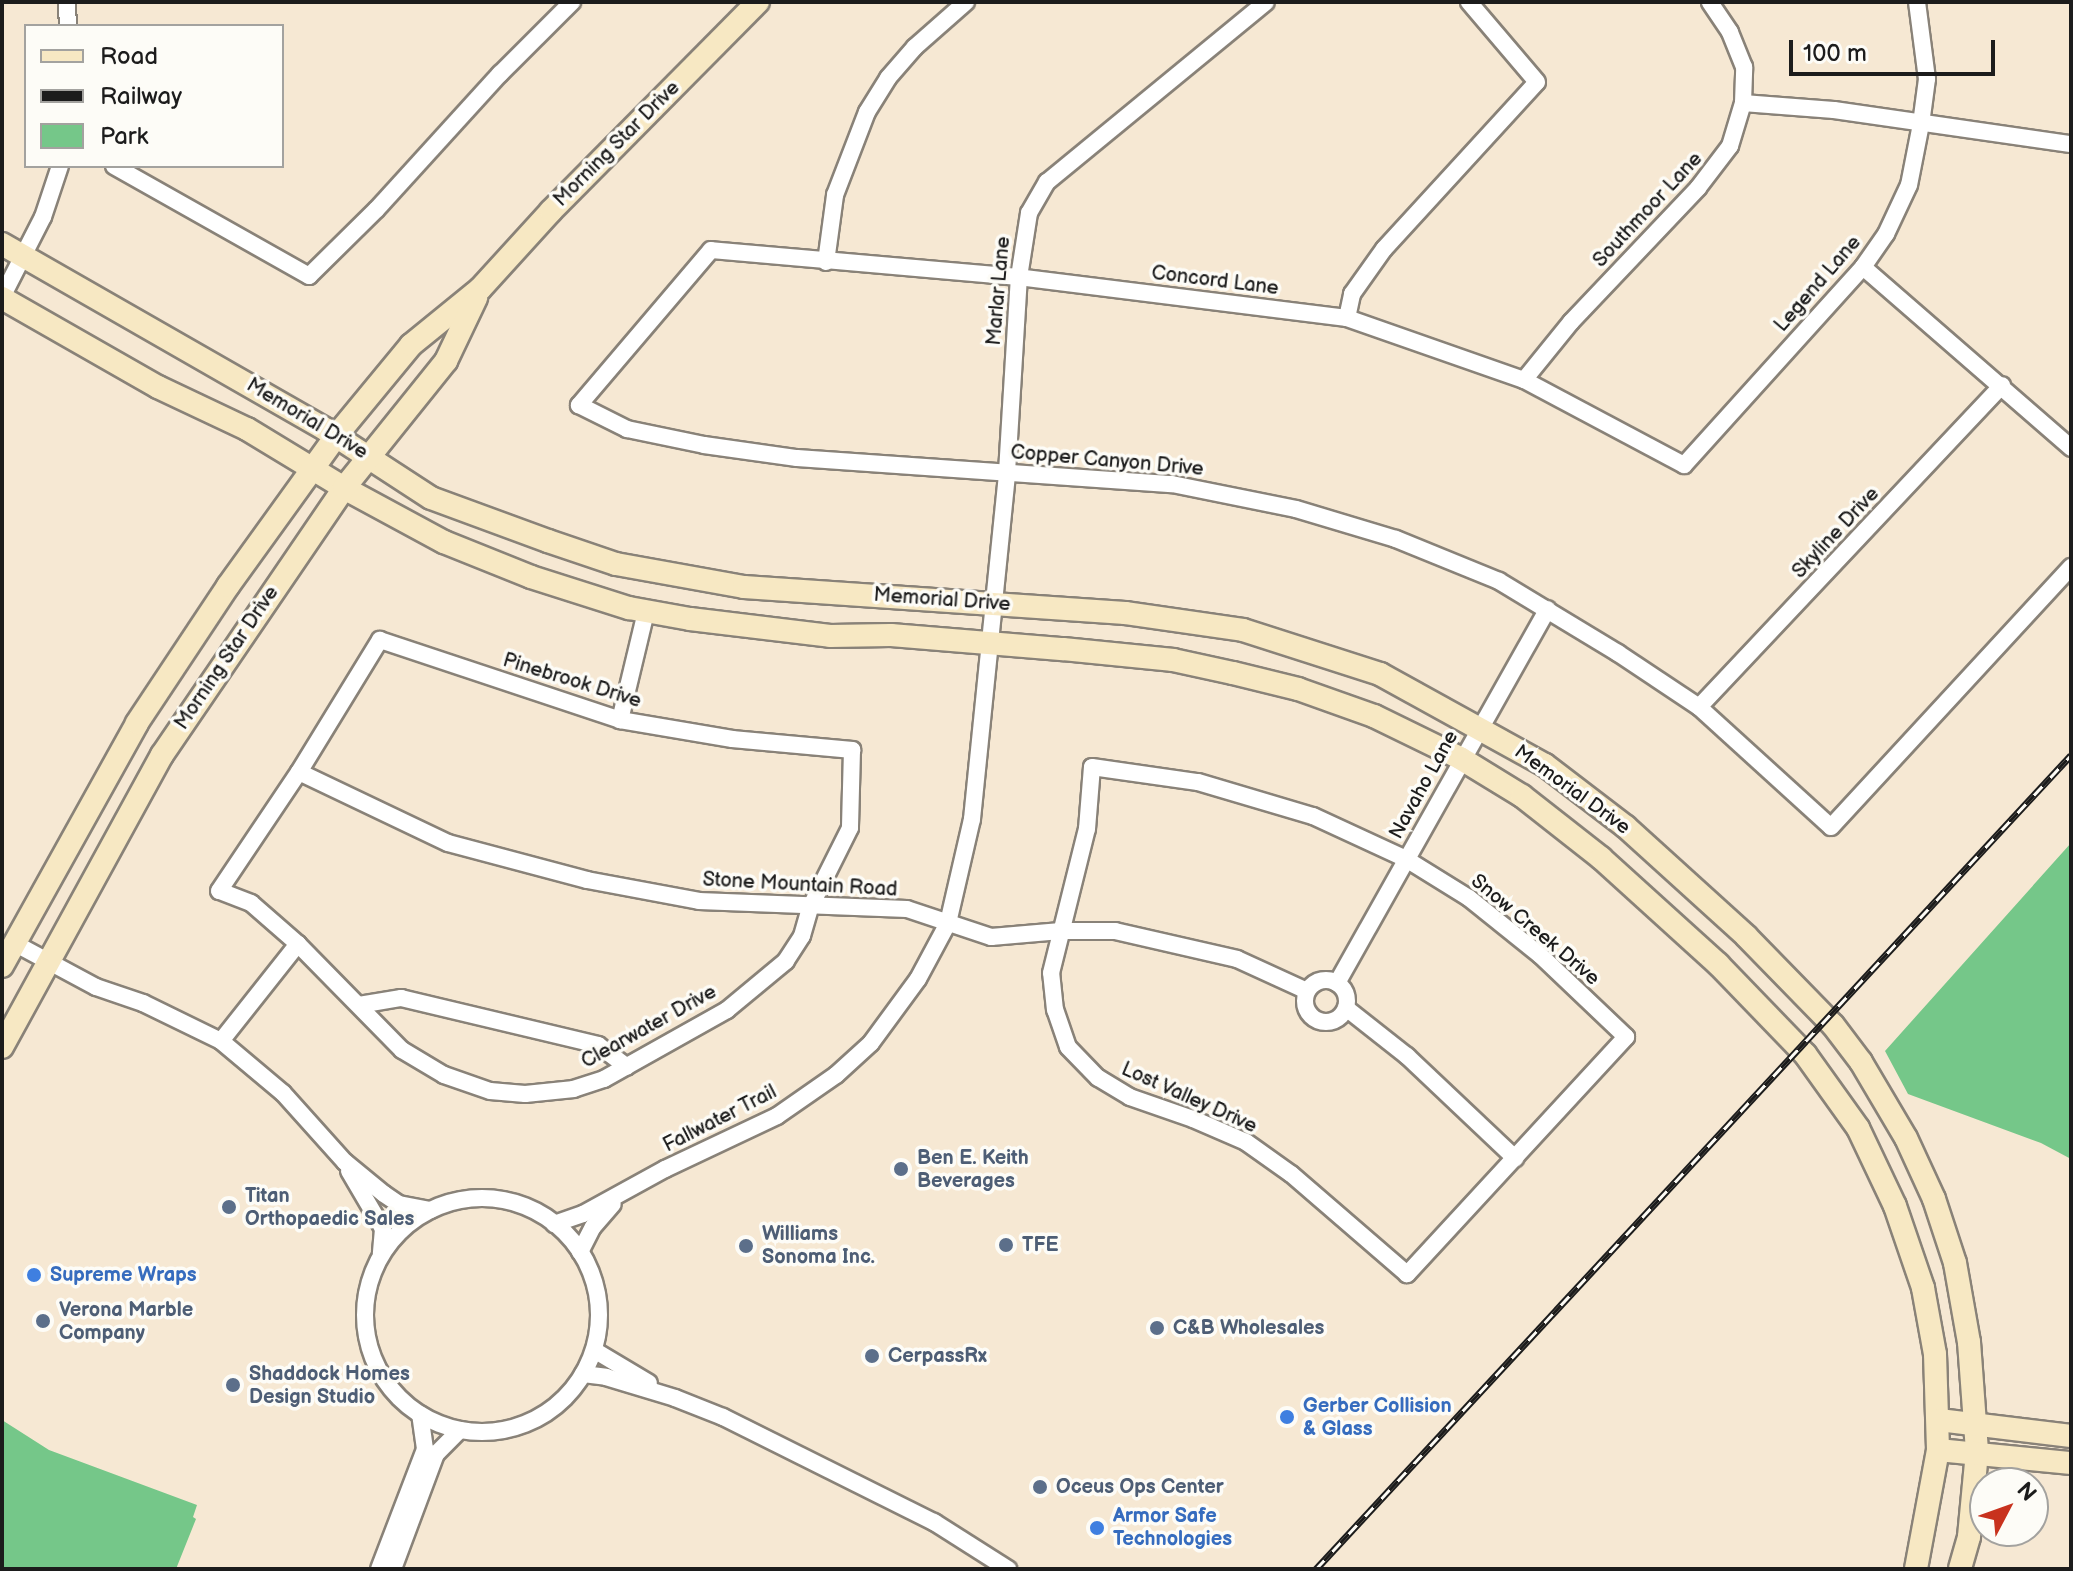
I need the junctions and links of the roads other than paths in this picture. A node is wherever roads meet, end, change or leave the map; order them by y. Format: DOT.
graph roads {
  1 [pos="67,2"];
  2 [pos="572,2"];
  3 [pos="966,2"];
  4 [pos="1266,2"];
  5 [pos="1469,2"];
  6 [pos="1710,2"];
  7 [pos="1917,2"];
  8 [pos="755,3"];
  9 [pos="68,24"];
  10 [pos="1743,103"];
  11 [pos="1921,124"];
  12 [pos="2071,144"];
  13 [pos="59,168"];
  14 [pos="118,168"];
  15 [pos="2,244"];
  16 [pos="26,256"];
  17 [pos="826,262"];
  18 [pos="1863,267"];
  19 [pos="1019,277"];
  20 [pos="480,289"];
  21 [pos="2,298"];
  22 [pos="1347,318"];
  23 [pos="1524,380"];
  24 [pos="2002,385"];
  25 [pos="579,405"];
  26 [pos="336,436"];
  27 [pos="2071,448"];
  28 [pos="369,456"];
  29 [pos="1684,465"];
  30 [pos="311,469"];
  31 [pos="1007,472"];
  32 [pos="344,488"];
  33 [pos="2071,567"];
  34 [pos="995,604"];
  35 [pos="1548,609"];
  36 [pos="646,612"];
  37 [pos="991,644"];
  38 [pos="1699,707"];
  39 [pos="620,720"];
  40 [pos="1479,727"];
  41 [pos="852,750"];
  42 [pos="1460,758"];
  43 [pos="1092,767"];
  44 [pos="299,772"];
  45 [pos="1406,859"];
  46 [pos="810,908"];
  47 [pos="948,923"];
  48 [pos="1061,931"];
  49 [pos="14,943"];
  50 [pos="298,944"];
  51 [pos="47,962"];
  52 [pos="2,966"];
  53 [pos="1337,983"];
  54 [pos="1307,991"];
  55 [pos="359,1005"];
  56 [pos="1346,1008"];
  57 [pos="221,1041"];
  58 [pos="2,1047"];
  59 [pos="627,1067"];
  60 [pos="1515,1158"];
  61 [pos="345,1162"];
  62 [pos="622,1195"];
  63 [pos="430,1210"];
  64 [pos="554,1224"];
  65 [pos="580,1252"];
  66 [pos="381,1254"];
  67 [pos="594,1350"];
  68 [pos="583,1374"];
  69 [pos="675,1398"];
  70 [pos="420,1414"];
  71 [pos="1939,1420"];
  72 [pos="1976,1422"];
  73 [pos="460,1430"];
  74 [pos="2071,1436"];
  75 [pos="1938,1450"];
  76 [pos="1977,1452"];
  77 [pos="2071,1463"];
  78 [pos="379,1569"];
  79 [pos="393,1569"];
  80 [pos="1008,1569"];
  81 [pos="1916,1569"];
  82 [pos="1960,1569"];
  1 -- 9 [label="street"];
  2 -- 14 [label="street"];
  3 -- 17 [label="street"];
  4 -- 19 [label="street, Marlar Lane"];
  5 -- 22 [label="street"];
  6 -- 10 [label="street, Southmoor Lane"];
  7 -- 11 [label="street, Legend Lane"];
  8 -- 20 [label="main road, Morning Star Drive"];
  10 -- 11 [label="street"];
  10 -- 23 [label="street, Southmoor Lane"];
  11 -- 12 [label="street"];
  11 -- 18 [label="street, Legend Lane"];
  13 -- 16 [label="street"];
  15 -- 16 [label="main road, Memorial Drive"];
  16 -- 21 [label="street"];
  16 -- 26 [label="main road, Memorial Drive"];
  17 -- 19 [label="street, Concord Lane"];
  17 -- 25 [label="street, Concord Lane"];
  18 -- 24 [label="street"];
  18 -- 29 [label="street, Legend Lane"];
  19 -- 22 [label="street, Concord Lane"];
  19 -- 31 [label="street, Marlar Lane"];
  20 -- 26 [label="main road, Morning Star Drive"];
  20 -- 28 [label="main road, Morning Star Drive"];
  21 -- 30 [label="main road, Memorial Drive"];
  22 -- 23 [label="street, Concord Lane"];
  23 -- 29 [label="street, Concord Lane"];
  24 -- 27 [label="street"];
  24 -- 38 [label="street, Skyline Drive"];
  25 -- 31 [label="street, Copper Canyon Drive"];
  26 -- 28 [label="main road, Memorial Drive"];
  26 -- 30 [label="main road, Morning Star Drive"];
  28 -- 32 [label="main road, Morning Star Drive"];
  28 -- 34 [label="main road, Memorial Drive"];
  30 -- 32 [label="main road, Memorial Drive"];
  30 -- 49 [label="main road, Morning Star Drive"];
  31 -- 34 [label="street, Marlar Lane"];
  31 -- 35 [label="street, Copper Canyon Drive"];
  32 -- 36 [label="main road, Memorial Drive"];
  32 -- 51 [label="main road, Morning Star Drive"];
  33 -- 38 [label="street, Copper Canyon Drive"];
  34 -- 37 [label="street, Marlar Lane"];
  34 -- 40 [label="main road, Memorial Drive"];
  35 -- 38 [label="street, Copper Canyon Drive"];
  35 -- 40 [label="street, Navaho Lane"];
  36 -- 37 [label="main road, Memorial Drive"];
  36 -- 39 [label="street"];
  37 -- 42 [label="main road, Memorial Drive"];
  37 -- 47 [label="street, Fallwater Trail"];
  39 -- 41 [label="street, Pinebrook Drive"];
  39 -- 44 [label="street, Pinebrook Drive"];
  40 -- 42 [label="street, Navaho Lane"];
  40 -- 72 [label="main road, Memorial Drive"];
  41 -- 46 [label="street, Clearwater Drive"];
  42 -- 45 [label="street, Navaho Lane"];
  42 -- 71 [label="main road, Memorial Drive"];
  43 -- 45 [label="street, Snow Creek Drive"];
  43 -- 48 [label="street, Lost Valley Drive"];
  44 -- 46 [label="street, Stone Mountain Road"];
  44 -- 50 [label="street, Clearwater Drive"];
  45 -- 53 [label="street, Navaho Lane"];
  45 -- 60 [label="street, Snow Creek Drive"];
  46 -- 47 [label="street, Stone Mountain Road"];
  46 -- 59 [label="street, Clearwater Drive"];
  47 -- 48 [label="street, Stone Mountain Road"];
  47 -- 62 [label="street, Fallwater Trail"];
  48 -- 54 [label="street, Stone Mountain Road"];
  48 -- 60 [label="street, Lost Valley Drive"];
  49 -- 51 [label="street"];
  49 -- 52 [label="main road, Morning Star Drive"];
  50 -- 55 [label="street, Clearwater Drive"];
  50 -- 57 [label="street"];
  51 -- 57 [label="street"];
  51 -- 58 [label="main road, Morning Star Drive"];
  53 -- 54 [label="street"];
  53 -- 56 [label="street"];
  54 -- 56 [label="street"];
  55 -- 59 [label="street"];
  55 -- 59 [label="street, Clearwater Drive"];
  56 -- 60 [label="street"];
  57 -- 61 [label="street"];
  61 -- 63 [label="street"];
  61 -- 66 [label="street"];
  62 -- 64 [label="street, Fallwater Trail"];
  62 -- 65 [label="street, Fallwater Trail"];
  63 -- 64 [label="street"];
  63 -- 66 [label="street"];
  64 -- 65 [label="street"];
  65 -- 67 [label="street"];
  66 -- 70 [label="street"];
  67 -- 68 [label="street"];
  67 -- 69 [label="street"];
  68 -- 69 [label="street"];
  68 -- 73 [label="street"];
  69 -- 80 [label="street"];
  70 -- 73 [label="street"];
  70 -- 78 [label="street"];
  71 -- 72 [label="main road"];
  71 -- 75 [label="main road, Memorial Drive"];
  72 -- 74 [label="main road"];
  72 -- 76 [label="main road, Memorial Drive"];
  73 -- 79 [label="street"];
  75 -- 76 [label="main road"];
  75 -- 81 [label="main road, Memorial Drive"];
  76 -- 77 [label="main road"];
  76 -- 82 [label="main road, Memorial Drive"];
}
